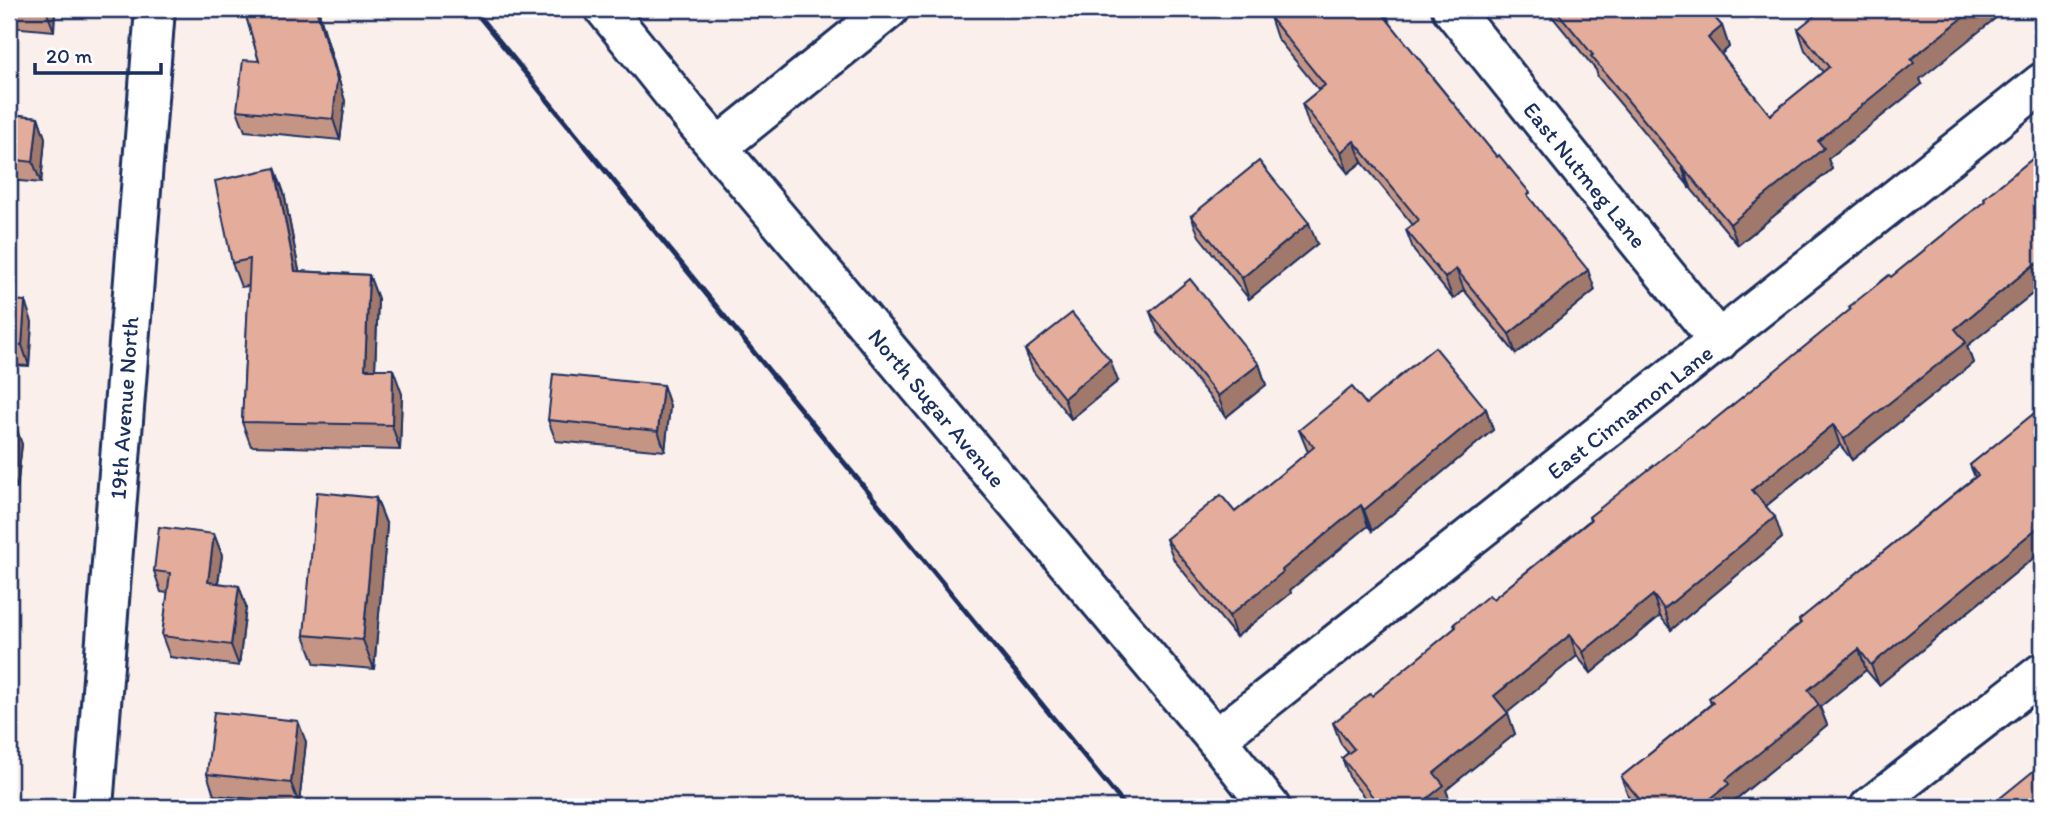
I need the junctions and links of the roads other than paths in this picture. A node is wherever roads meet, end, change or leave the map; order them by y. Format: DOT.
graph roads {
  1 [pos="155,9"];
  2 [pos="605,9"];
  3 [pos="888,9"];
  4 [pos="1452,9"];
  5 [pos="2042,83"];
  6 [pos="719,146"];
  7 [pos="1719,341"];
  8 [pos="2042,673"];
  9 [pos="1216,739"];
  10 [pos="93,807"];
  11 [pos="1270,807"];
  12 [pos="1870,807"];
  1 -- 10 [label="street, 19th Avenue North"];
  2 -- 6 [label="street, North Sugar Avenue"];
  3 -- 6 [label="street"];
  4 -- 7 [label="street, East Nutmeg Lane"];
  5 -- 7 [label="street, East Cinnamon Lane"];
  6 -- 9 [label="street, North Sugar Avenue"];
  7 -- 9 [label="street, East Cinnamon Lane"];
  8 -- 12 [label="street"];
  9 -- 11 [label="street, North Sugar Avenue"];
}
